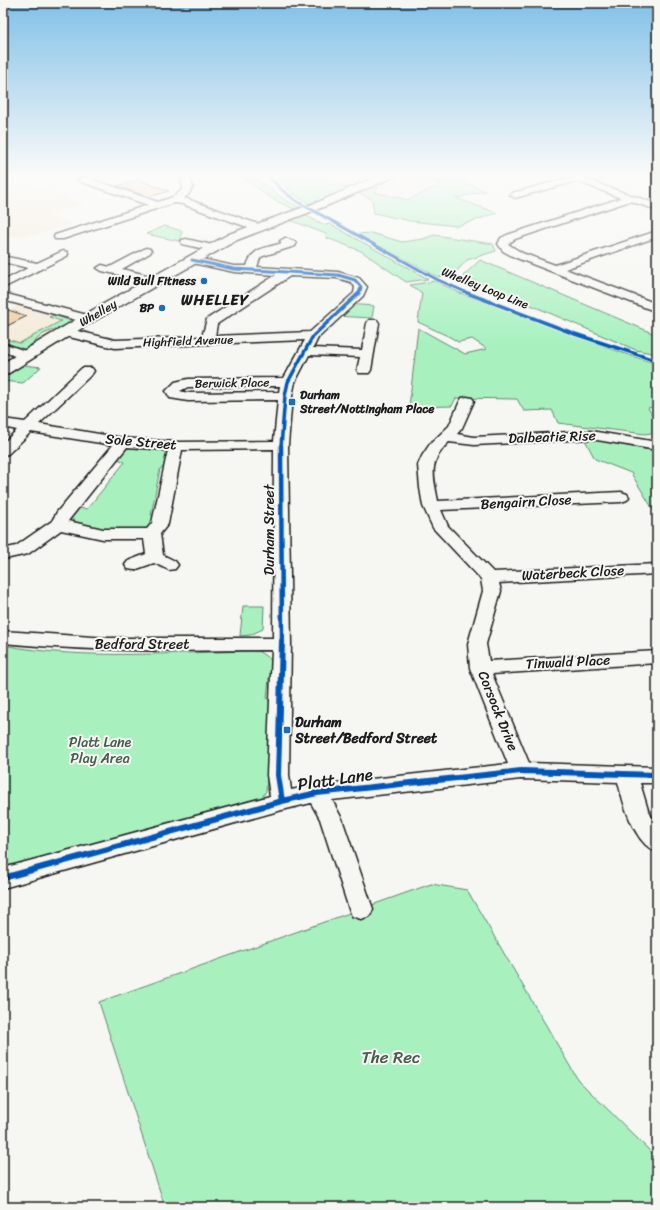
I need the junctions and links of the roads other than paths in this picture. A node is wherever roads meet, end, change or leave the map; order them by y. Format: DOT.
graph roads {
  1 [pos="76,230"];
  2 [pos="249,230"];
  3 [pos="533,230"];
  4 [pos="657,234"];
  5 [pos="59,236"];
  6 [pos="186,242"];
  7 [pos="291,244"];
  8 [pos="213,248"];
  9 [pos="142,252"];
  10 [pos="63,254"];
  11 [pos="7,260"];
  12 [pos="192,260"];
  13 [pos="38,267"];
  14 [pos="555,269"];
  15 [pos="250,270"];
  16 [pos="288,272"];
  17 [pos="156,280"];
  18 [pos="3,285"];
  19 [pos="3,296"];
  20 [pos="657,308"];
  21 [pos="87,319"];
  22 [pos="373,323"];
  23 [pos="65,332"];
  24 [pos="208,340"];
  25 [pos="307,345"];
  26 [pos="3,347"];
  27 [pos="367,352"];
  28 [pos="26,356"];
  29 [pos="3,370"];
  30 [pos="364,370"];
  31 [pos="87,371"];
  32 [pos="287,389"];
  33 [pos="467,401"];
  34 [pos="3,423"];
  35 [pos="28,427"];
  36 [pos="446,437"];
  37 [pos="123,442"];
  38 [pos="281,445"];
  39 [pos="176,446"];
  40 [pos="657,446"];
  41 [pos="3,451"];
  42 [pos="613,500"];
  43 [pos="431,506"];
  44 [pos="58,524"];
  45 [pos="152,534"];
  46 [pos="5,554"];
  47 [pos="134,565"];
  48 [pos="657,568"];
  49 [pos="489,578"];
  50 [pos="3,637"];
  51 [pos="282,644"];
  52 [pos="657,657"];
  53 [pos="480,668"];
  54 [pos="521,771"];
  55 [pos="627,774"];
  56 [pos="657,775"];
  57 [pos="317,793"];
  58 [pos="282,801"];
  59 [pos="657,843"];
  60 [pos="3,878"];
  61 [pos="362,909"];
  1 -- 5 [label="street"];
  2 -- 8 [label="main road, Whelley"];
  3 -- 14 [label="street"];
  4 -- 14 [label="street"];
  6 -- 8 [label="street"];
  7 -- 15 [label="street"];
  8 -- 12 [label="main road, Whelley"];
  9 -- 17 [label="street"];
  10 -- 13 [label="street"];
  11 -- 13 [label="street"];
  12 -- 15 [label="street"];
  12 -- 17 [label="main road, Whelley"];
  13 -- 18 [label="street"];
  14 -- 20 [label="street"];
  15 -- 16 [label="street"];
  16 -- 24 [label="street"];
  16 -- 25 [label="street, Durham Street"];
  17 -- 21 [label="main road, Whelley"];
  19 -- 21 [label="street"];
  21 -- 23 [label="main road, Whelley"];
  22 -- 27 [label="street"];
  23 -- 24 [label="street, Highfield Avenue"];
  23 -- 28 [label="main road, Whelley"];
  24 -- 25 [label="street, Highfield Avenue"];
  25 -- 27 [label="street, Highfield Avenue"];
  25 -- 32 [label="street, Durham Street"];
  26 -- 28 [label="street"];
  27 -- 30 [label="street"];
  28 -- 29 [label="main road, Whelley"];
  31 -- 35 [label="street"];
  32 -- 32 [label="street, Berwick Place"];
  32 -- 38 [label="street, Durham Street"];
  33 -- 36 [label="street"];
  34 -- 35 [label="street, Sole Street"];
  35 -- 37 [label="street, Sole Street"];
  35 -- 41 [label="street"];
  36 -- 40 [label="street, Dalbeatie Rise"];
  36 -- 43 [label="street"];
  37 -- 39 [label="street, Sole Street"];
  37 -- 44 [label="street"];
  38 -- 39 [label="street, Sole Street"];
  38 -- 51 [label="street, Durham Street"];
  39 -- 45 [label="street"];
  42 -- 43 [label="street, Bengairn Close"];
  43 -- 49 [label="street"];
  44 -- 45 [label="street"];
  44 -- 46 [label="street"];
  45 -- 47 [label="street"];
  48 -- 49 [label="street, Waterbeck Close"];
  49 -- 53 [label="street, Corsock Drive"];
  50 -- 51 [label="street, Bedford Street"];
  51 -- 58 [label="street, Durham Street"];
  52 -- 53 [label="street, Tinwald Place"];
  53 -- 54 [label="street, Corsock Drive"];
  54 -- 55 [label="street, Platt Lane"];
  54 -- 57 [label="street, Platt Lane"];
  55 -- 56 [label="street, Platt Lane"];
  55 -- 59 [label="street"];
  57 -- 58 [label="street, Platt Lane"];
  57 -- 61 [label="street"];
  58 -- 60 [label="street, Platt Lane"];
}
